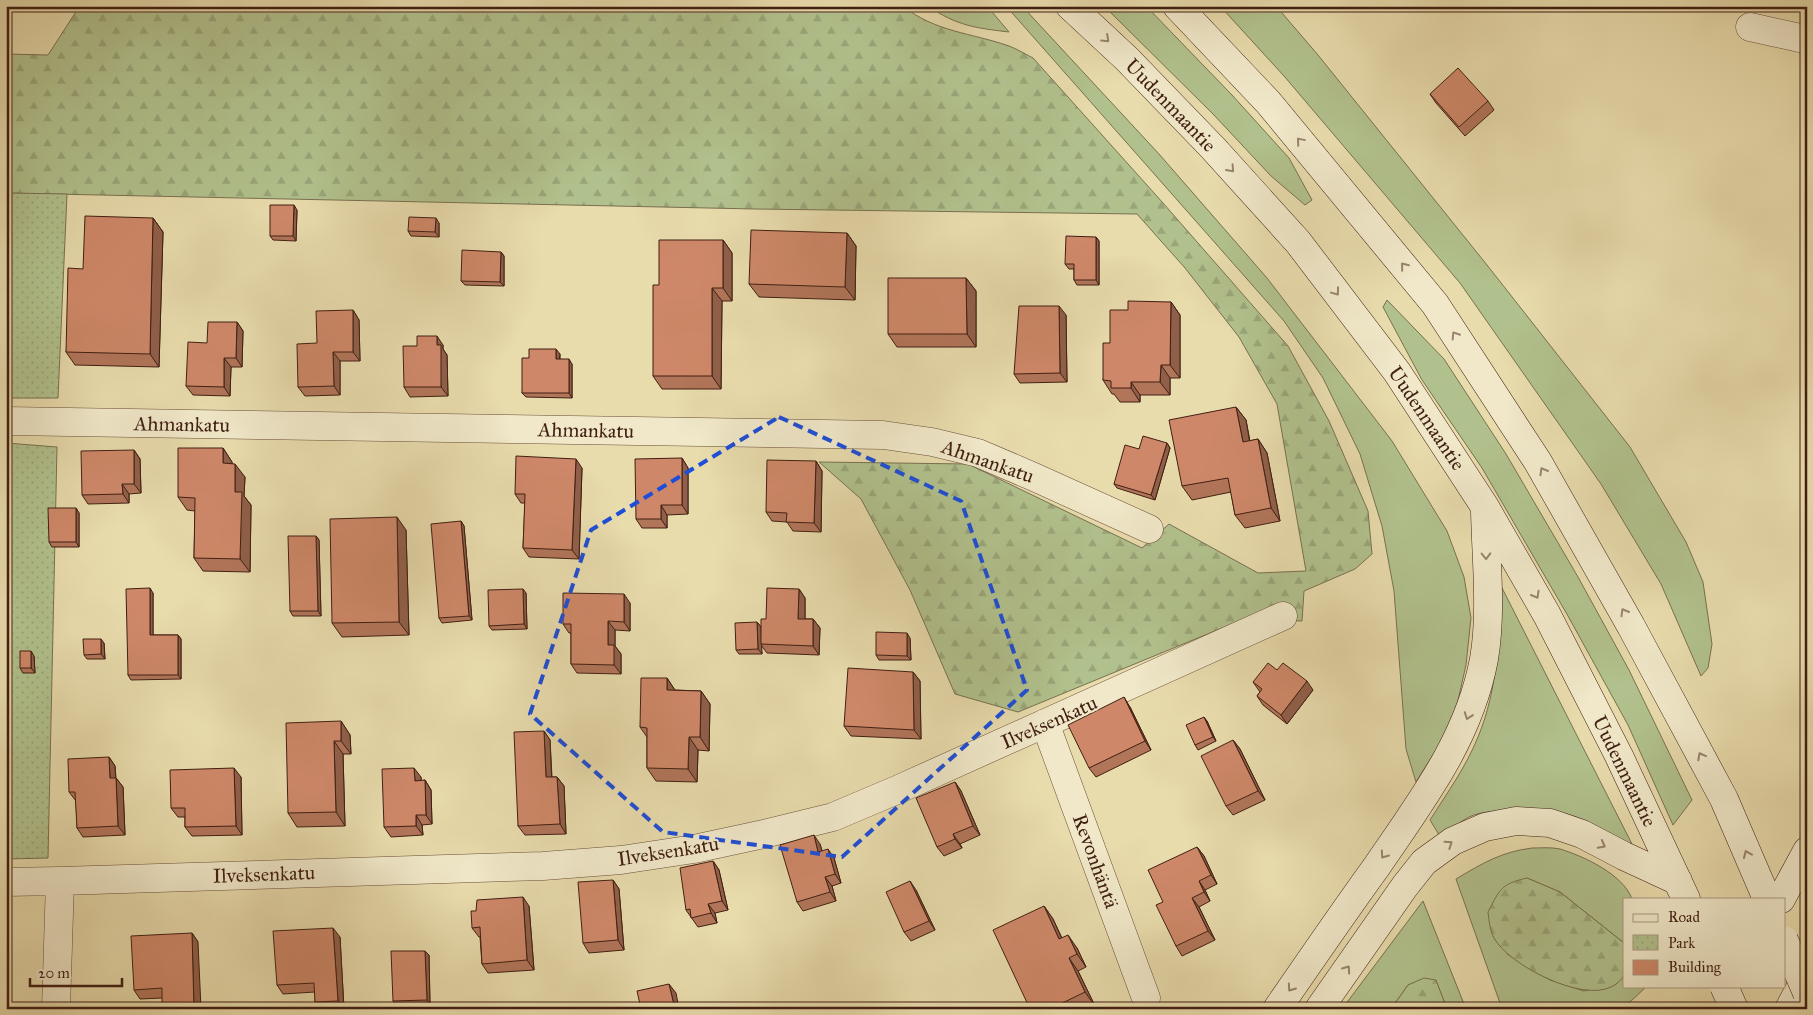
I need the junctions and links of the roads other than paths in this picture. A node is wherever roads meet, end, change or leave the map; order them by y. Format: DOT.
graph roads {
  1 [pos="1070,6"];
  2 [pos="1177,6"];
  3 [pos="1750,27"];
  4 [pos="1807,37"];
  5 [pos="6,421"];
  6 [pos="1485,507"];
  7 [pos="1149,529"];
  8 [pos="1283,616"];
  9 [pos="1045,723"];
  10 [pos="1807,851"];
  11 [pos="6,882"];
  12 [pos="60,882"];
  13 [pos="1682,890"];
  14 [pos="1767,898"];
  15 [pos="1782,898"];
  16 [pos="1786,945"];
  17 [pos="1807,975"];
  18 [pos="1725,988"];
  19 [pos="1733,988"];
  20 [pos="1807,993"];
  21 [pos="1146,998"];
  22 [pos="56,1009"];
  23 [pos="1277,1009"];
  24 [pos="1319,1009"];
  25 [pos="1722,1009"];
  26 [pos="1734,1009"];
  27 [pos="1789,1009"];
  1 -- 6 [label="main road, Uudenmaantie, one-way"];
  14 -- 2 [label="main road, one-way"];
  3 -- 4 [label="main road"];
  5 -- 7 [label="main road, Ahmankatu"];
  6 -- 13 [label="main road, Uudenmaantie, one-way"];
  6 -- 23 [label="main road, one-way"];
  8 -- 9 [label="main road, Ilveksenkatu"];
  9 -- 12 [label="main road, Ilveksenkatu"];
  9 -- 21 [label="main road, Revonhäntä"];
  10 -- 15 [label="main road"];
  11 -- 12 [label="main road, Ilveksenkatu"];
  12 -- 22 [label="main road"];
  24 -- 13 [label="main road, one-way"];
  16 -- 20 [label="main road, bridge"];
  17 -- 27 [label="main road"];
  18 -- 26 [label="main road, bridge"];
  19 -- 25 [label="main road"];
}
